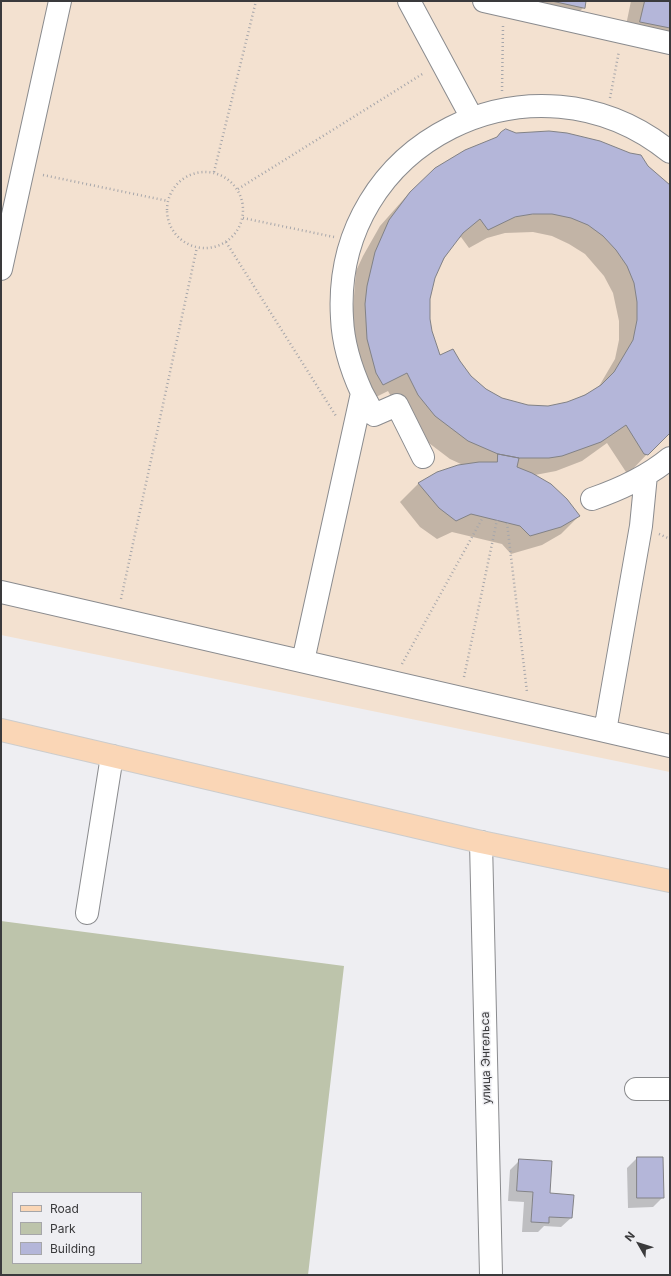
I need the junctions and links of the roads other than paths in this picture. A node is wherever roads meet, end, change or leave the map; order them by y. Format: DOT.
graph roads {
  1 [pos="60,1"];
  2 [pos="410,1"];
  3 [pos="493,3"];
  4 [pos="670,43"];
  5 [pos="472,118"];
  6 [pos="670,152"];
  7 [pos="1,269"];
  8 [pos="362,393"];
  9 [pos="374,415"];
  10 [pos="353,433"];
  11 [pos="423,457"];
  12 [pos="670,458"];
  13 [pos="646,475"];
  14 [pos="592,499"];
  15 [pos="1,592"];
  16 [pos="303,661"];
  17 [pos="1,730"];
  18 [pos="605,730"];
  19 [pos="670,746"];
  20 [pos="112,756"];
  21 [pos="481,842"];
  22 [pos="670,881"];
  23 [pos="87,914"];
  24 [pos="636,1089"];
  25 [pos="670,1089"];
  26 [pos="491,1275"];
  1 -- 7 [label="street"];
  2 -- 5 [label="street"];
  3 -- 4 [label="street"];
  5 -- 6 [label="street"];
  5 -- 8 [label="street"];
  8 -- 9 [label="street"];
  8 -- 10 [label="street"];
  9 -- 10 [label="street"];
  9 -- 11 [label="street"];
  10 -- 16 [label="street"];
  12 -- 13 [label="street"];
  13 -- 14 [label="street"];
  13 -- 18 [label="street"];
  15 -- 16 [label="street"];
  16 -- 18 [label="street"];
  17 -- 20 [label="main road"];
  18 -- 19 [label="street"];
  20 -- 21 [label="main road"];
  20 -- 23 [label="street"];
  21 -- 22 [label="main road"];
  21 -- 26 [label="street, улица Энгельса"];
  24 -- 25 [label="street"];
}
